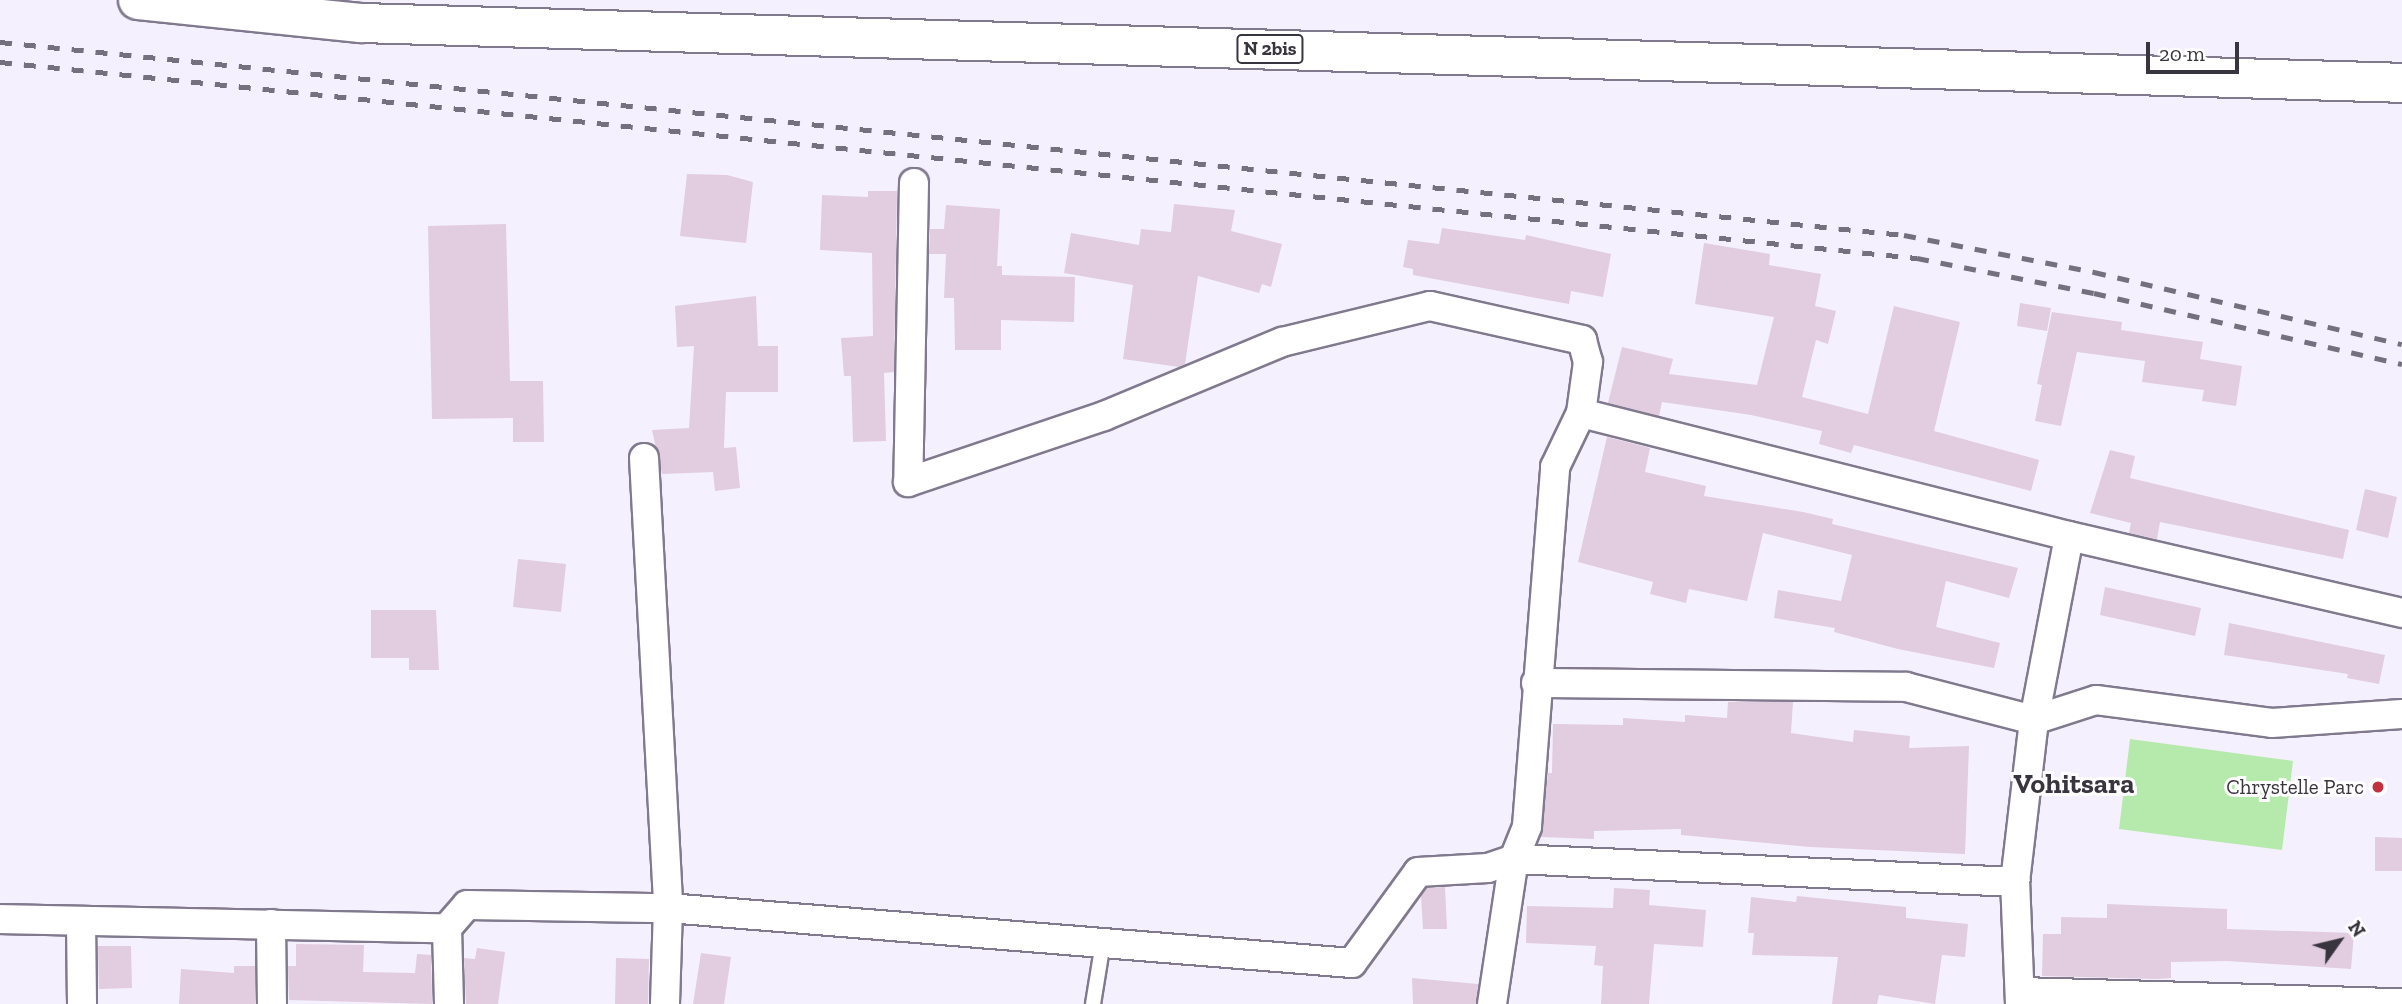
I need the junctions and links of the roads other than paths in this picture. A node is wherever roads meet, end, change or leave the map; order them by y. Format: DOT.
graph roads {
  1 [pos="138,0"];
  2 [pos="2402,83"];
  3 [pos="914,183"];
  4 [pos="1581,413"];
  5 [pos="644,458"];
  6 [pos="2069,536"];
  7 [pos="2402,613"];
  8 [pos="1536,683"];
  9 [pos="2402,714"];
  10 [pos="2034,720"];
  11 [pos="1514,859"];
  12 [pos="2015,882"];
  13 [pos="668,908"];
  14 [pos="0,919"];
  15 [pos="80,921"];
  16 [pos="271,924"];
  17 [pos="447,928"];
  18 [pos="1102,942"];
  19 [pos="2021,998"];
  20 [pos="2234,1001"];
  21 [pos="2402,1003"];
  22 [pos="82,1004"];
  23 [pos="272,1004"];
  24 [pos="449,1004"];
  25 [pos="665,1004"];
  26 [pos="1093,1004"];
  27 [pos="1492,1004"];
  1 -- 2 [label="main road, N 2bis"];
  3 -- 4 [label="street"];
  4 -- 6 [label="street"];
  4 -- 8 [label="street"];
  5 -- 13 [label="street"];
  6 -- 7 [label="street"];
  6 -- 10 [label="street"];
  8 -- 10 [label="street"];
  8 -- 11 [label="street"];
  9 -- 10 [label="street"];
  10 -- 12 [label="street"];
  11 -- 12 [label="street"];
  11 -- 18 [label="street"];
  11 -- 27 [label="street"];
  12 -- 19 [label="street"];
  13 -- 17 [label="street"];
  13 -- 18 [label="street"];
  13 -- 25 [label="street"];
  14 -- 15 [label="street"];
  15 -- 16 [label="street"];
  15 -- 22 [label="street"];
  16 -- 17 [label="street"];
  16 -- 23 [label="street"];
  17 -- 24 [label="street"];
  18 -- 26 [label="lane"];
  19 -- 20 [label="street"];
  20 -- 21 [label="street"];
}
